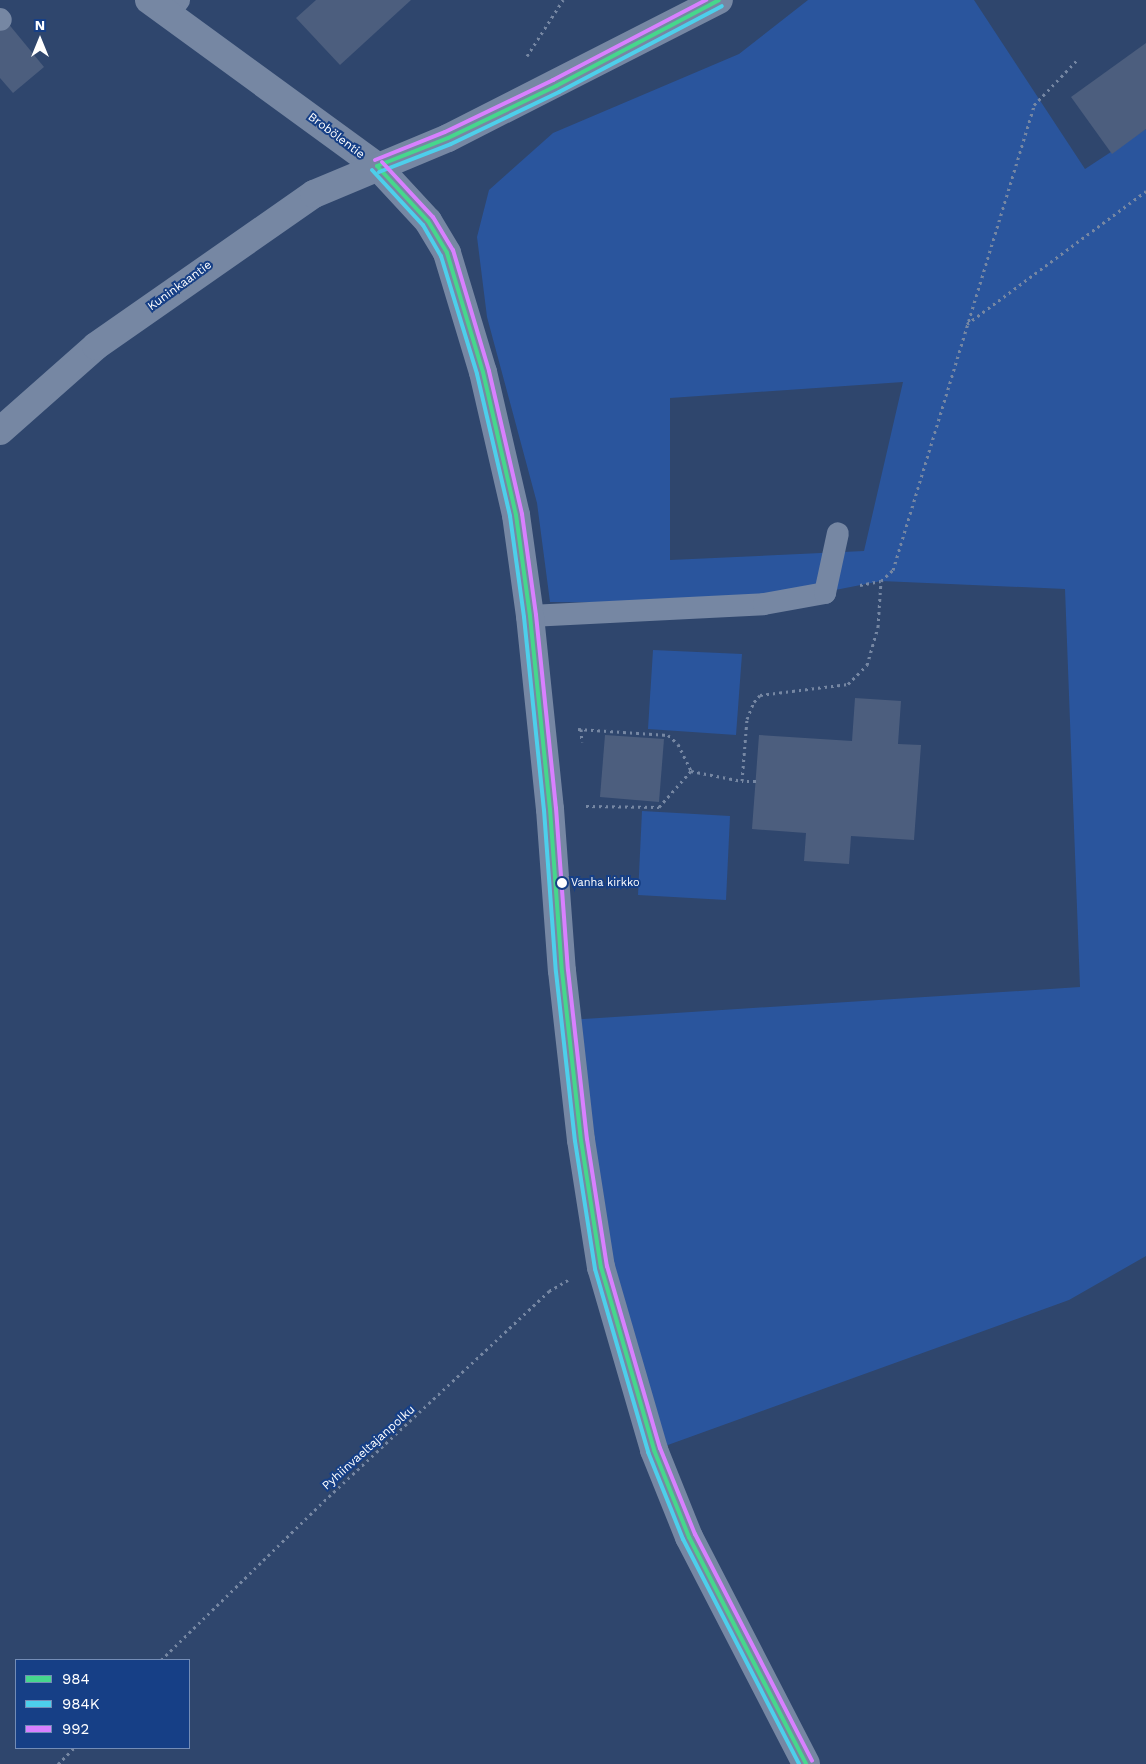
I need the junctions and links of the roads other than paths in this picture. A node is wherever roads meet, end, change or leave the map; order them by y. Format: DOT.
graph roads {
  1 [pos="719,0"];
  2 [pos="166,4"];
  3 [pos="377,166"];
  4 [pos="0,431"];
  5 [pos="838,533"];
  6 [pos="530,616"];
  7 [pos="806,1764"];
  1 -- 3 [label="street, Kuninkaantie"];
  2 -- 3 [label="street, Brobölentie"];
  3 -- 4 [label="street, Kuninkaantie"];
  3 -- 6 [label="street, Brobölentie"];
  5 -- 6 [label="lane"];
  6 -- 7 [label="street, Brobölentie"];
}
